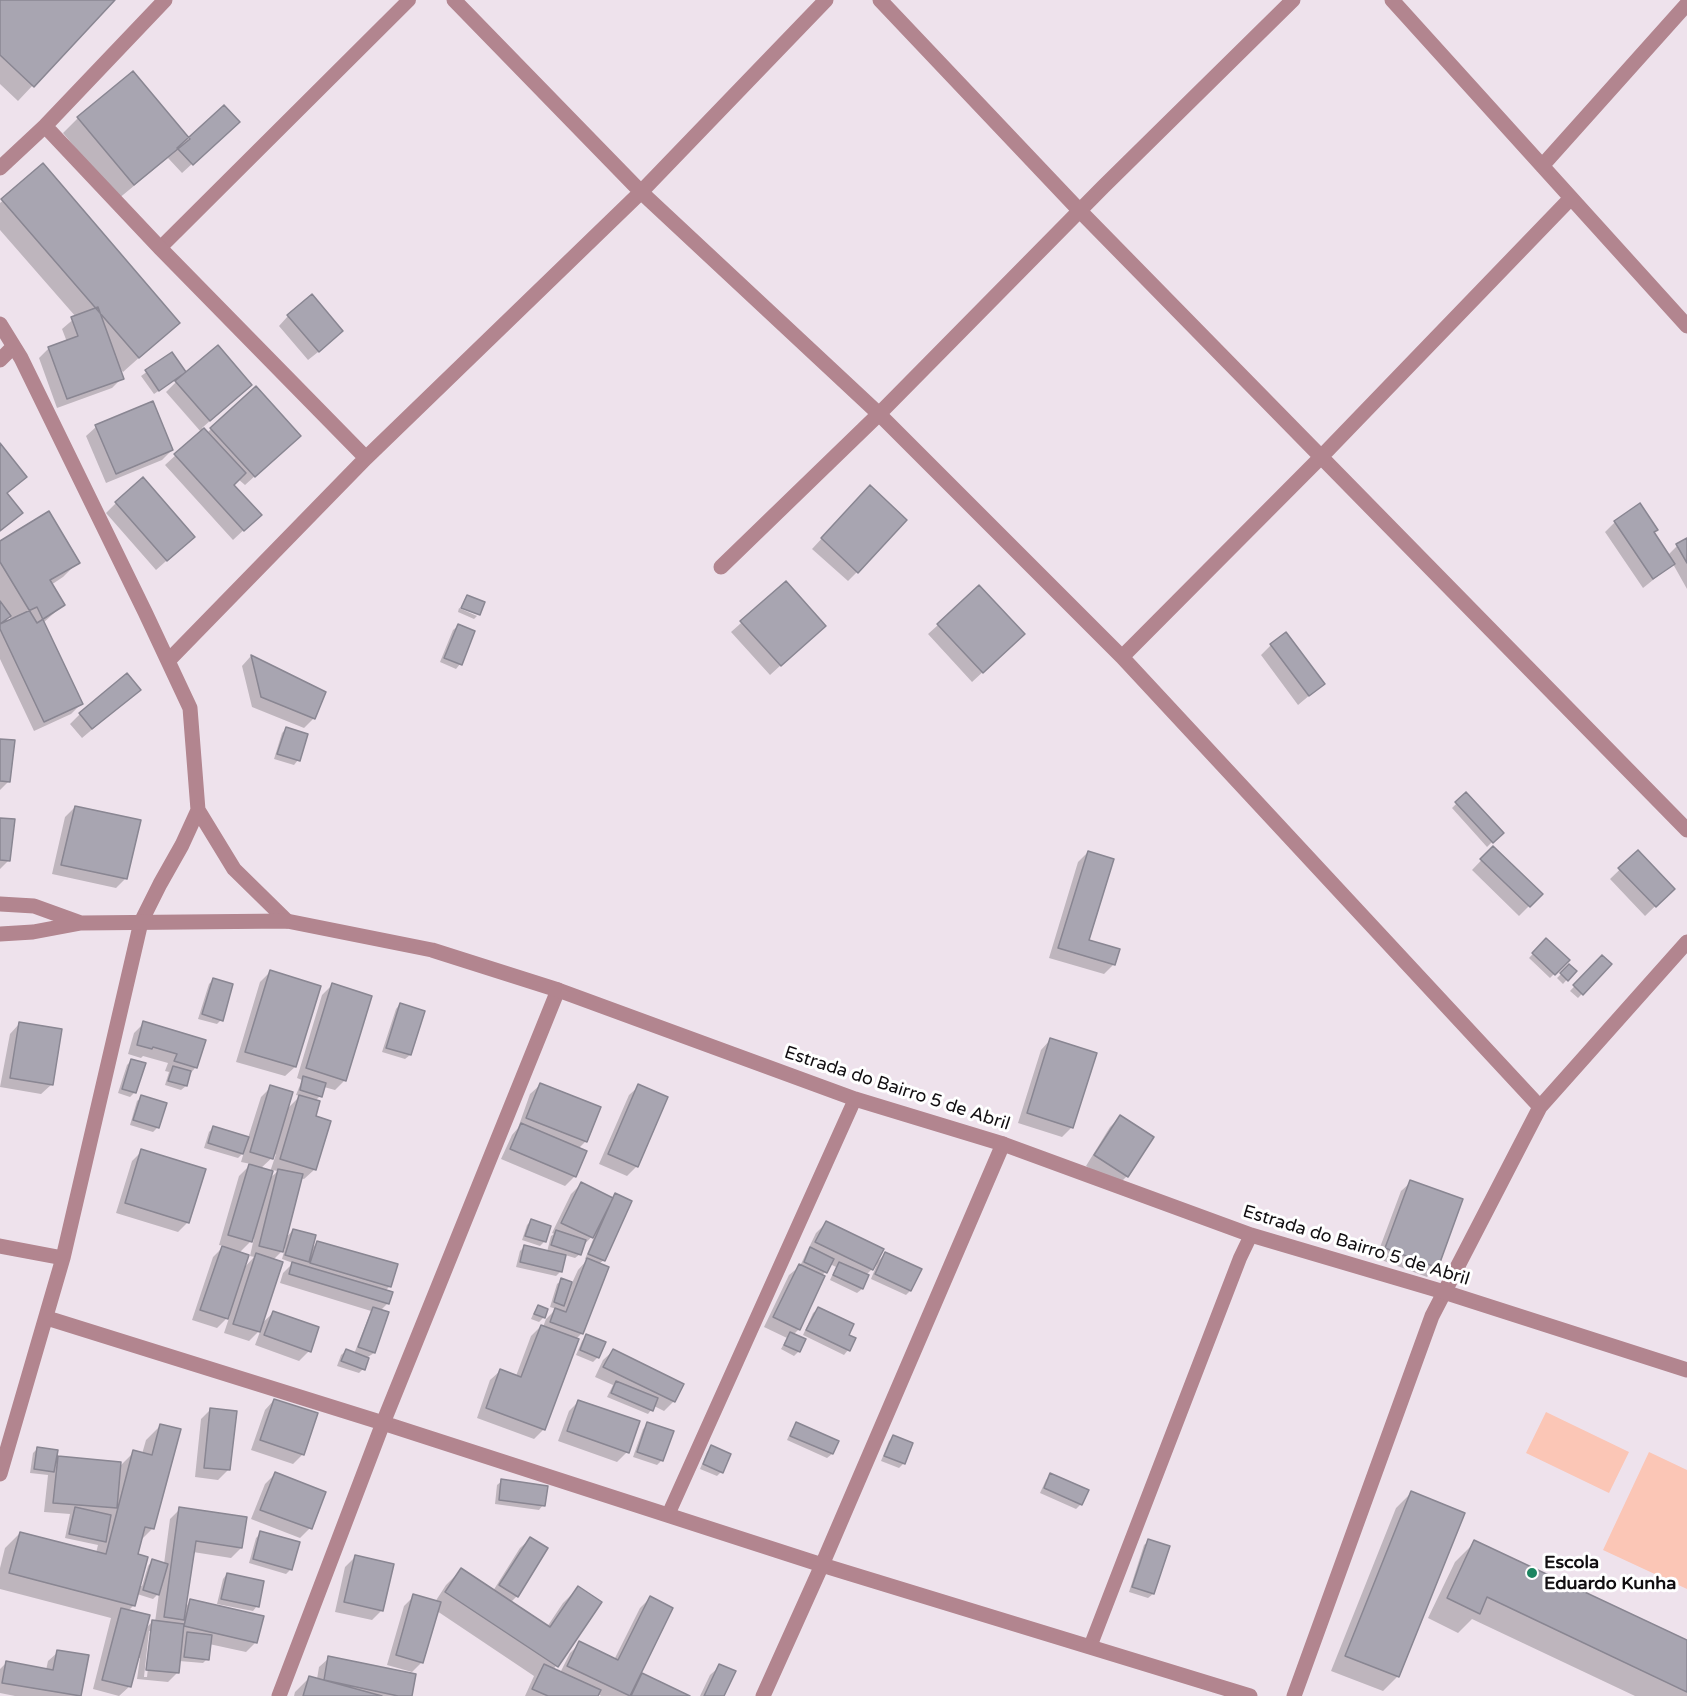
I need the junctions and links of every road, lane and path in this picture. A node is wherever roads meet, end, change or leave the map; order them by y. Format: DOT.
graph roads {
  1 [pos="165,0"];
  2 [pos="409,0"];
  3 [pos="454,0"];
  4 [pos="826,0"];
  5 [pos="880,0"];
  6 [pos="1293,0"];
  7 [pos="1392,0"];
  8 [pos="1687,4"];
  9 [pos="45,126"];
  10 [pos="1542,166"];
  11 [pos="0,168"];
  12 [pos="641,192"];
  13 [pos="1570,199"];
  14 [pos="1080,210"];
  15 [pos="160,248"];
  16 [pos="0,324"];
  17 [pos="1687,326"];
  18 [pos="13,347"];
  19 [pos="0,360"];
  20 [pos="879,414"];
  21 [pos="1321,457"];
  22 [pos="366,458"];
  23 [pos="721,567"];
  24 [pos="1122,657"];
  25 [pos="168,661"];
  26 [pos="198,810"];
  27 [pos="1687,830"];
  28 [pos="0,904"];
  29 [pos="287,921"];
  30 [pos="141,922"];
  31 [pos="81,923"];
  32 [pos="0,934"];
  33 [pos="1687,942"];
  34 [pos="558,990"];
  35 [pos="855,1099"];
  36 [pos="1540,1107"];
  37 [pos="1003,1144"];
  38 [pos="1251,1235"];
  39 [pos="0,1246"];
  40 [pos="63,1258"];
  41 [pos="1444,1293"];
  42 [pos="46,1318"];
  43 [pos="1687,1371"];
  44 [pos="382,1423"];
  45 [pos="0,1474"];
  46 [pos="668,1515"];
  47 [pos="822,1565"];
  48 [pos="1090,1647"];
  49 [pos="279,1696"];
  50 [pos="763,1696"];
  51 [pos="1250,1696"];
  52 [pos="1294,1696"];
  1 -- 9 [label="street"];
  2 -- 15 [label="lane"];
  3 -- 12 [label="street"];
  4 -- 12 [label="street"];
  5 -- 14 [label="street"];
  6 -- 14 [label="street"];
  7 -- 10 [label="street"];
  8 -- 10 [label="street"];
  9 -- 11 [label="street"];
  9 -- 15 [label="street"];
  10 -- 13 [label="street"];
  12 -- 20 [label="street"];
  12 -- 22 [label="street"];
  13 -- 17 [label="street"];
  13 -- 21 [label="street"];
  14 -- 20 [label="street"];
  14 -- 21 [label="street"];
  15 -- 22 [label="street"];
  16 -- 18 [label="street"];
  18 -- 19 [label="street"];
  18 -- 25 [label="street"];
  20 -- 23 [label="street"];
  20 -- 24 [label="street"];
  21 -- 24 [label="street"];
  21 -- 27 [label="street"];
  22 -- 25 [label="street"];
  24 -- 36 [label="street"];
  25 -- 26 [label="street"];
  26 -- 29 [label="street"];
  26 -- 30 [label="street"];
  28 -- 31 [label="street"];
  29 -- 30 [label="street, Estrada do Bairro 5 de Abril"];
  29 -- 34 [label="street, Estrada do Bairro 5 de Abril"];
  30 -- 31 [label="street, Estrada do Bairro 5 de Abril"];
  30 -- 40 [label="street"];
  31 -- 32 [label="street"];
  33 -- 36 [label="street"];
  34 -- 35 [label="street, Estrada do Bairro 5 de Abril"];
  34 -- 44 [label="street"];
  35 -- 37 [label="street, Estrada do Bairro 5 de Abril"];
  35 -- 46 [label="lane"];
  36 -- 41 [label="street"];
  37 -- 38 [label="street, Estrada do Bairro 5 de Abril"];
  37 -- 47 [label="street"];
  38 -- 41 [label="street, Estrada do Bairro 5 de Abril"];
  38 -- 48 [label="lane"];
  39 -- 40 [label="street"];
  40 -- 42 [label="street"];
  41 -- 43 [label="street, Estrada do Bairro 5 de Abril"];
  41 -- 52 [label="street"];
  42 -- 44 [label="street"];
  42 -- 45 [label="street"];
  44 -- 46 [label="street"];
  44 -- 49 [label="street"];
  46 -- 47 [label="street"];
  47 -- 48 [label="street"];
  47 -- 50 [label="street"];
  48 -- 51 [label="street"];
}
